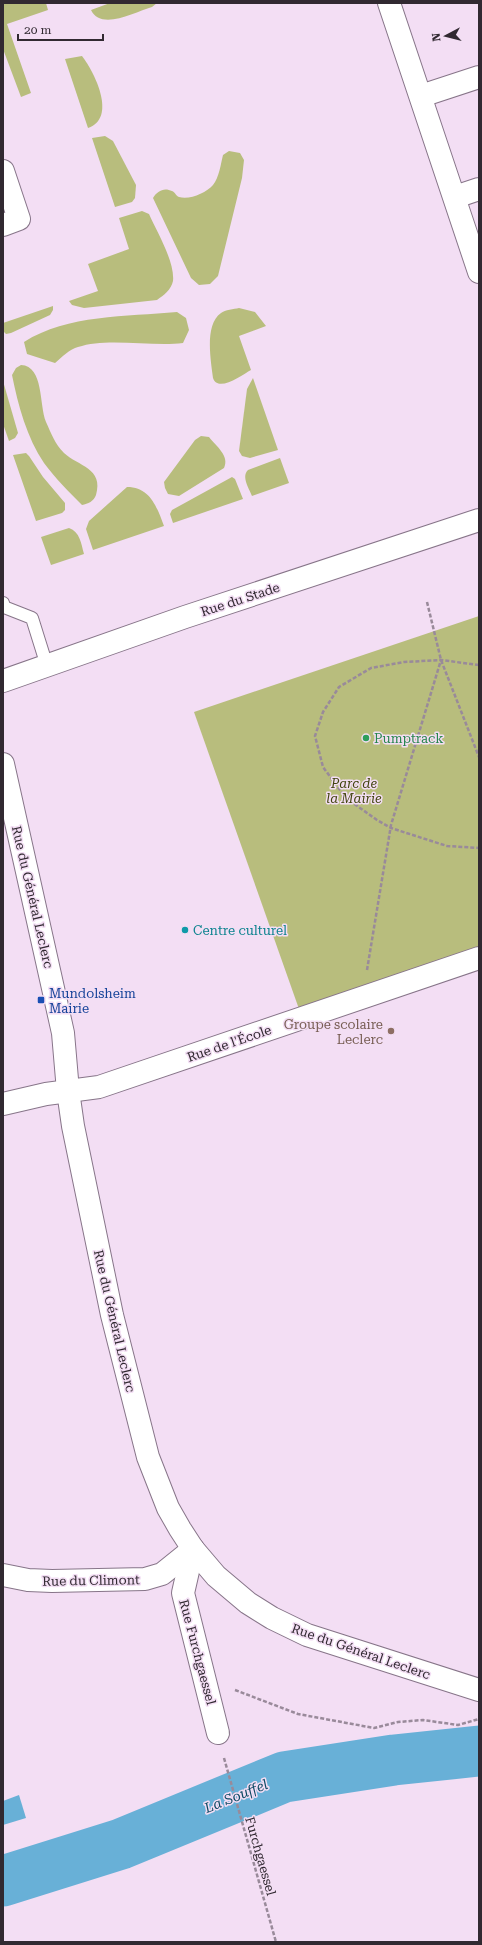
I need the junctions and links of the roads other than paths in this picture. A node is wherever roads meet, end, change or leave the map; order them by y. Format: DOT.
graph roads {
  1 [pos="389,3"];
  2 [pos="479,77"];
  3 [pos="421,96"];
  4 [pos="3,171"];
  5 [pos="479,189"];
  6 [pos="455,198"];
  7 [pos="3,225"];
  8 [pos="479,272"];
  9 [pos="479,520"];
  10 [pos="3,603"];
  11 [pos="47,666"];
  12 [pos="3,681"];
  13 [pos="3,764"];
  14 [pos="10,831"];
  15 [pos="479,958"];
  16 [pos="68,1091"];
  17 [pos="3,1104"];
  18 [pos="194,1549"];
  19 [pos="3,1574"];
  20 [pos="479,1690"];
  21 [pos="218,1732"];
  1 -- 3 [label="street"];
  2 -- 3 [label="street"];
  3 -- 6 [label="street"];
  4 -- 7 [label="street"];
  5 -- 6 [label="street"];
  6 -- 8 [label="street"];
  9 -- 11 [label="street, Rue du Stade"];
  10 -- 11 [label="lane"];
  11 -- 12 [label="street, Rue du Stade"];
  13 -- 14 [label="street, Rue du Général Leclerc"];
  14 -- 16 [label="street, Rue du Général Leclerc"];
  15 -- 16 [label="street, Rue de l'École"];
  16 -- 17 [label="street, Rue de l'École"];
  16 -- 18 [label="street, Rue du Général Leclerc"];
  18 -- 19 [label="street, Rue du Climont"];
  18 -- 20 [label="street, Rue du Général Leclerc"];
  18 -- 21 [label="street, Rue Furchgaessel"];
}
